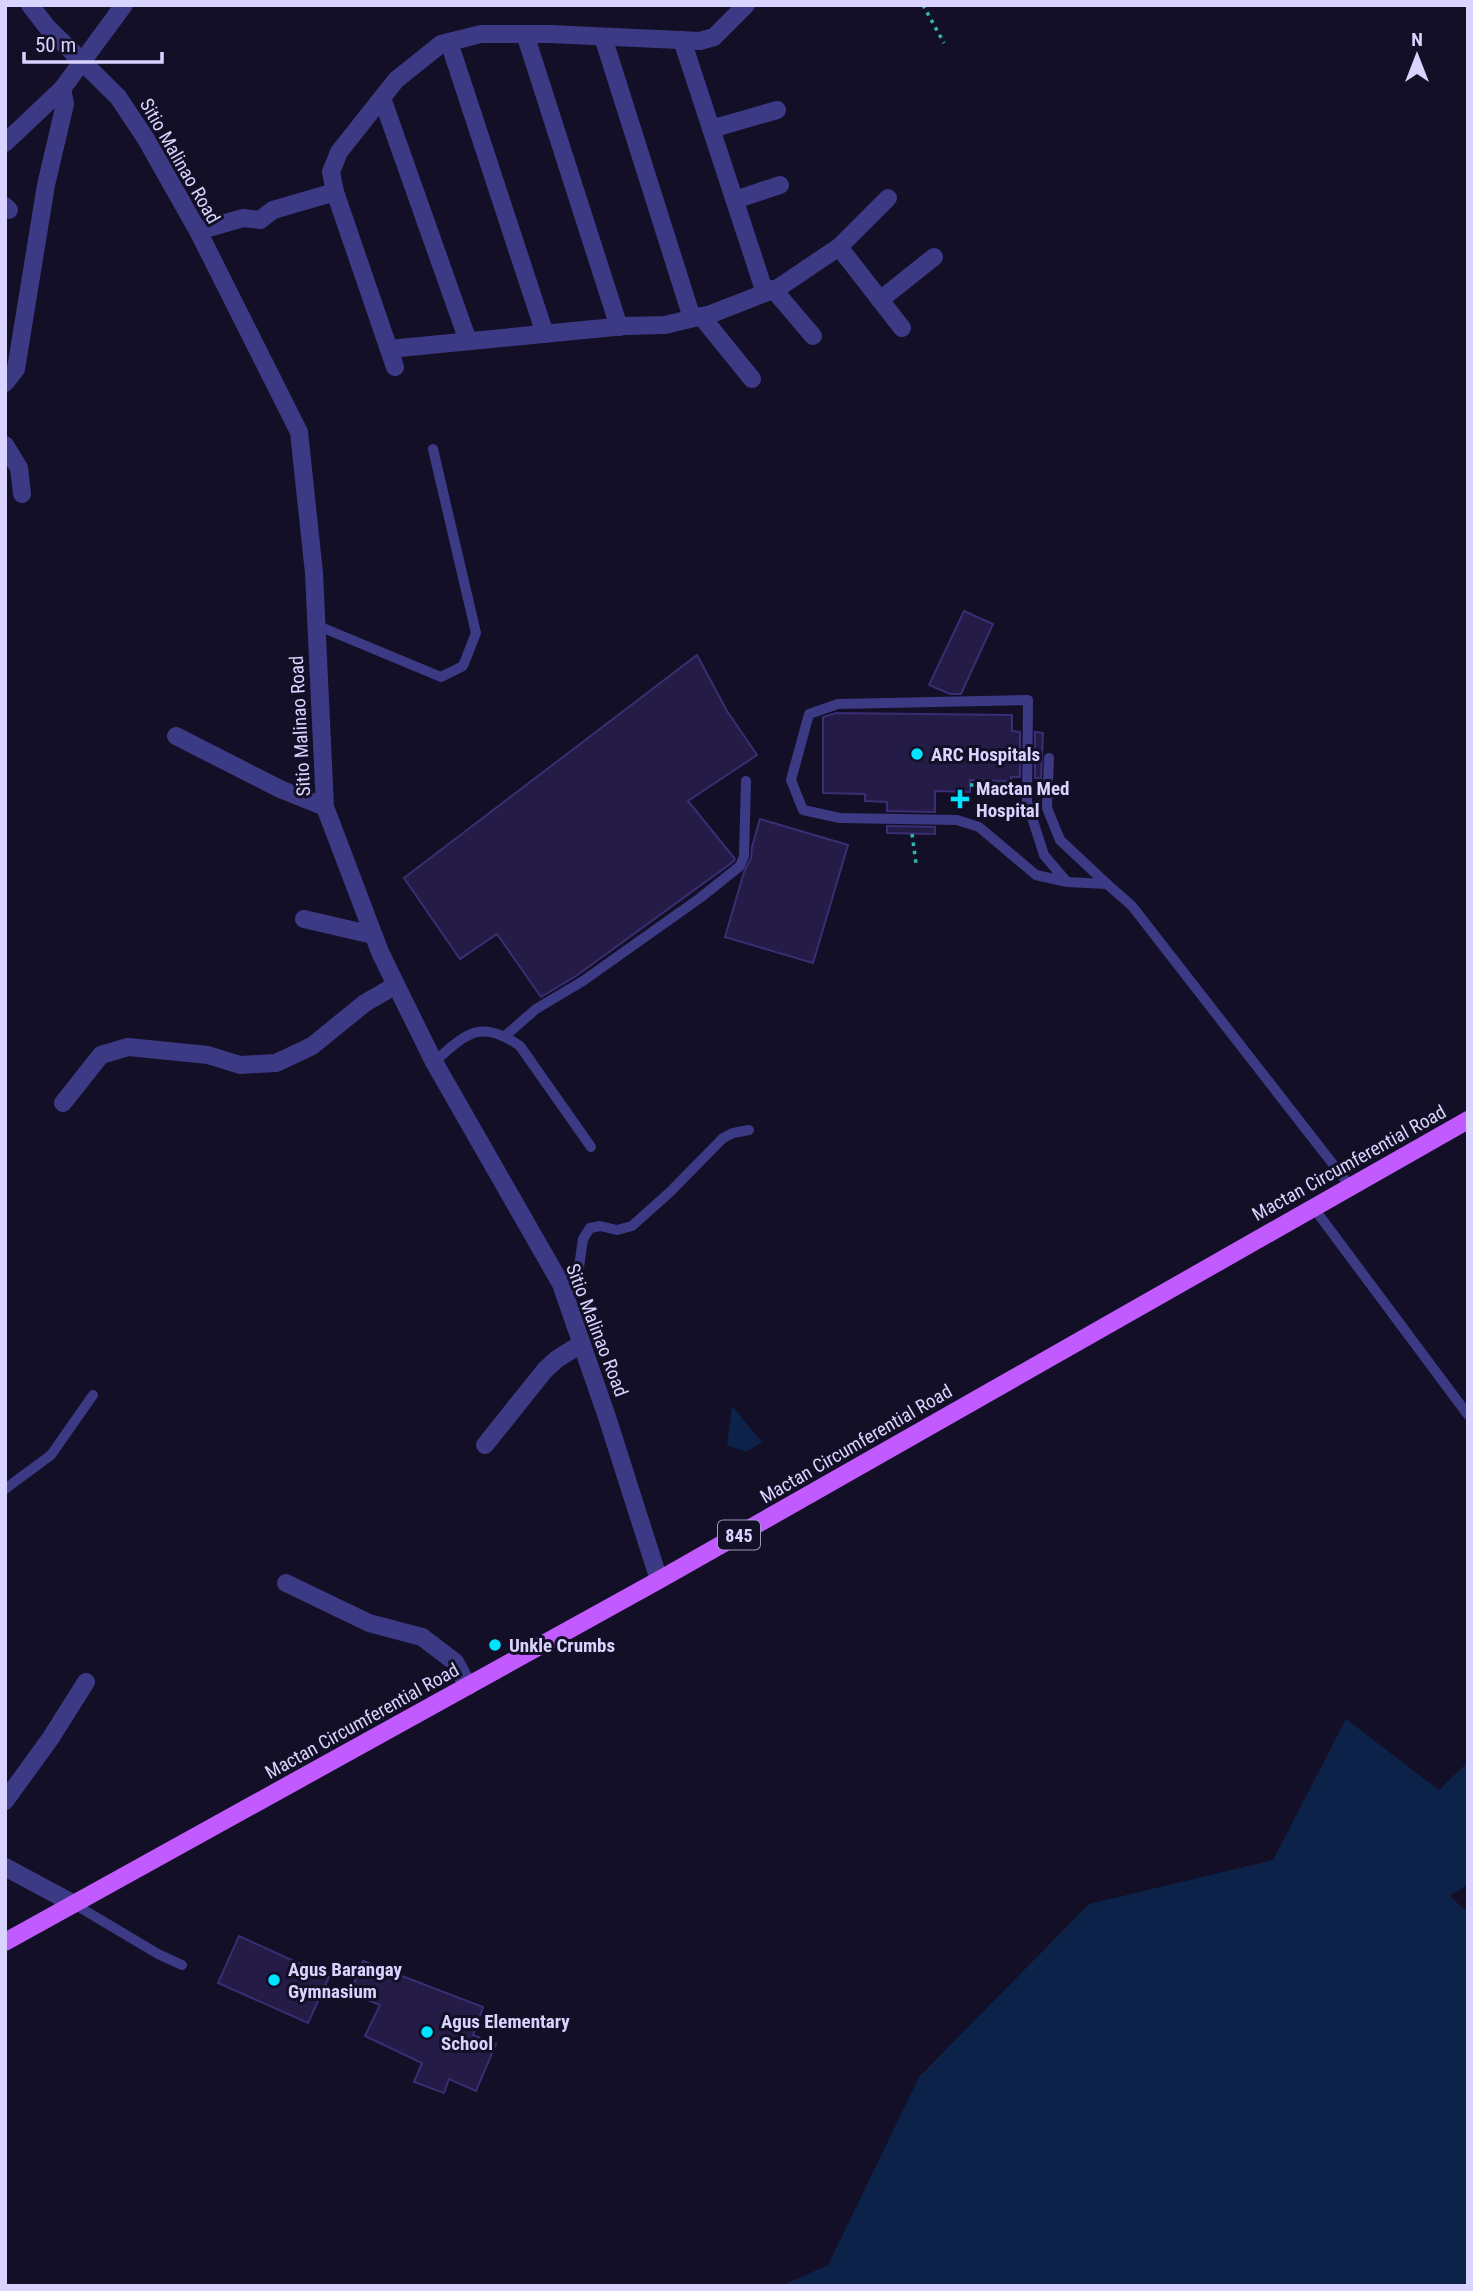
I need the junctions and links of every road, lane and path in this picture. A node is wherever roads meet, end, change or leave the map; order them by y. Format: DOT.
graph roads {
  1 [pos="30,5"];
  2 [pos="124,5"];
  3 [pos="746,5"];
  4 [pos="923,5"];
  5 [pos="526,34"];
  6 [pos="603,37"];
  7 [pos="682,40"];
  8 [pos="449,42"];
  9 [pos="944,43"];
  10 [pos="82,62"];
  11 [pos="62,89"];
  12 [pos="382,98"];
  13 [pos="777,110"];
  14 [pos="711,129"];
  15 [pos="5,143"];
  16 [pos="780,185"];
  17 [pos="335,192"];
  18 [pos="888,198"];
  19 [pos="735,200"];
  20 [pos="198,231"];
  21 [pos="839,247"];
  22 [pos="934,257"];
  23 [pos="769,291"];
  24 [pos="880,300"];
  25 [pos="696,317"];
  26 [pos="619,327"];
  27 [pos="902,328"];
  28 [pos="545,334"];
  29 [pos="813,336"];
  30 [pos="468,341"];
  31 [pos="752,379"];
  32 [pos="5,383"];
  33 [pos="5,445"];
  34 [pos="433,449"];
  35 [pos="22,494"];
  36 [pos="316,625"];
  37 [pos="176,736"];
  38 [pos="1049,758"];
  39 [pos="747,781"];
  40 [pos="1017,784"];
  41 [pos="970,785"];
  42 [pos="325,807"];
  43 [pos="912,834"];
  44 [pos="916,863"];
  45 [pos="1067,882"];
  46 [pos="1107,884"];
  47 [pos="303,919"];
  48 [pos="373,935"];
  49 [pos="396,985"];
  50 [pos="505,1036"];
  51 [pos="434,1062"];
  52 [pos="63,1103"];
  53 [pos="1468,1120"];
  54 [pos="749,1130"];
  55 [pos="591,1147"];
  56 [pos="1350,1186"];
  57 [pos="1313,1207"];
  58 [pos="561,1284"];
  59 [pos="582,1344"];
  60 [pos="93,1395"];
  61 [pos="1468,1415"];
  62 [pos="485,1445"];
  63 [pos="5,1489"];
  64 [pos="659,1580"];
  65 [pos="286,1583"];
  66 [pos="86,1682"];
  67 [pos="468,1686"];
  68 [pos="5,1801"];
  69 [pos="5,1867"];
  70 [pos="74,1904"];
  71 [pos="5,1942"];
  72 [pos="182,1965"];
  1 -- 10 [label="street, Sitio Malinao Road"];
  2 -- 10 [label="street"];
  3 -- 7 [label="street"];
  4 -- 9 [label="path"];
  5 -- 6 [label="street"];
  5 -- 8 [label="street"];
  5 -- 26 [label="street"];
  6 -- 7 [label="street"];
  6 -- 25 [label="street"];
  7 -- 14 [label="street"];
  8 -- 12 [label="street"];
  8 -- 28 [label="street"];
  10 -- 11 [label="street"];
  10 -- 20 [label="street, Sitio Malinao Road"];
  11 -- 15 [label="street"];
  11 -- 32 [label="street"];
  12 -- 17 [label="street"];
  12 -- 30 [label="street"];
  13 -- 14 [label="street"];
  14 -- 19 [label="street"];
  16 -- 19 [label="street"];
  17 -- 20 [label="street"];
  17 -- 30 [label="street"];
  18 -- 21 [label="street"];
  19 -- 23 [label="street"];
  20 -- 36 [label="street, Sitio Malinao Road"];
  21 -- 23 [label="street"];
  21 -- 24 [label="street"];
  22 -- 24 [label="street"];
  23 -- 25 [label="street"];
  23 -- 29 [label="street"];
  24 -- 27 [label="street"];
  25 -- 26 [label="street"];
  25 -- 31 [label="street"];
  26 -- 28 [label="street"];
  28 -- 30 [label="street"];
  33 -- 35 [label="street"];
  34 -- 36 [label="lane"];
  36 -- 42 [label="street, Sitio Malinao Road"];
  37 -- 42 [label="street"];
  38 -- 46 [label="lane"];
  39 -- 50 [label="lane"];
  40 -- 41 [label="path"];
  42 -- 48 [label="street, Sitio Malinao Road"];
  43 -- 44 [label="path"];
  45 -- 45 [label="lane"];
  45 -- 46 [label="lane"];
  46 -- 56 [label="lane"];
  47 -- 48 [label="street"];
  48 -- 49 [label="street, Sitio Malinao Road"];
  49 -- 51 [label="street, Sitio Malinao Road"];
  49 -- 52 [label="street"];
  50 -- 51 [label="lane"];
  50 -- 55 [label="lane"];
  51 -- 58 [label="street, Sitio Malinao Road"];
  53 -- 56 [label="main road, Mactan Circumferential Road / 845"];
  54 -- 58 [label="lane"];
  56 -- 57 [label="main road, Mactan Circumferential Road / 845"];
  57 -- 61 [label="lane"];
  57 -- 64 [label="main road, Mactan Circumferential Road / 845"];
  58 -- 59 [label="street, Sitio Malinao Road"];
  59 -- 62 [label="street"];
  59 -- 64 [label="street, Sitio Malinao Road"];
  60 -- 63 [label="lane"];
  64 -- 67 [label="main road, Mactan Circumferential Road / 845"];
  65 -- 67 [label="street"];
  66 -- 68 [label="street"];
  67 -- 70 [label="main road, Mactan Circumferential Road / 845"];
  69 -- 70 [label="street"];
  70 -- 71 [label="main road, Mactan Circumferential Road / 845"];
  70 -- 72 [label="lane"];
}
